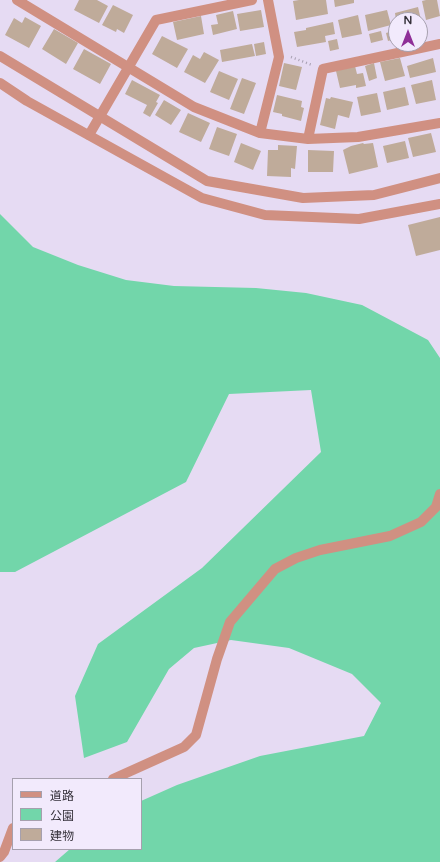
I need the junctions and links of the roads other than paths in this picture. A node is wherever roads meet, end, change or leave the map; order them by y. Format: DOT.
graph roads {
  1 [pos="17,0"];
  2 [pos="252,0"];
  3 [pos="268,0"];
  4 [pos="30,4"];
  5 [pos="440,44"];
  6 [pos="0,56"];
  7 [pos="127,67"];
  8 [pos="0,83"];
  9 [pos="99,116"];
  10 [pos="440,123"];
  11 [pos="260,133"];
  12 [pos="89,135"];
  13 [pos="308,139"];
  14 [pos="440,178"];
  15 [pos="440,204"];
  16 [pos="440,494"];
  17 [pos="115,778"];
  18 [pos="12,831"];
  19 [pos="0,857"];
  1 -- 4 [label="street"];
  2 -- 7 [label="street"];
  3 -- 11 [label="street"];
  4 -- 7 [label="street"];
  5 -- 13 [label="street"];
  6 -- 9 [label="street"];
  7 -- 9 [label="street"];
  7 -- 11 [label="street"];
  8 -- 12 [label="street"];
  9 -- 12 [label="street"];
  9 -- 14 [label="street"];
  10 -- 13 [label="street"];
  11 -- 13 [label="street"];
  12 -- 15 [label="street"];
  16 -- 17 [label="street"];
  18 -- 19 [label="street"];
}
